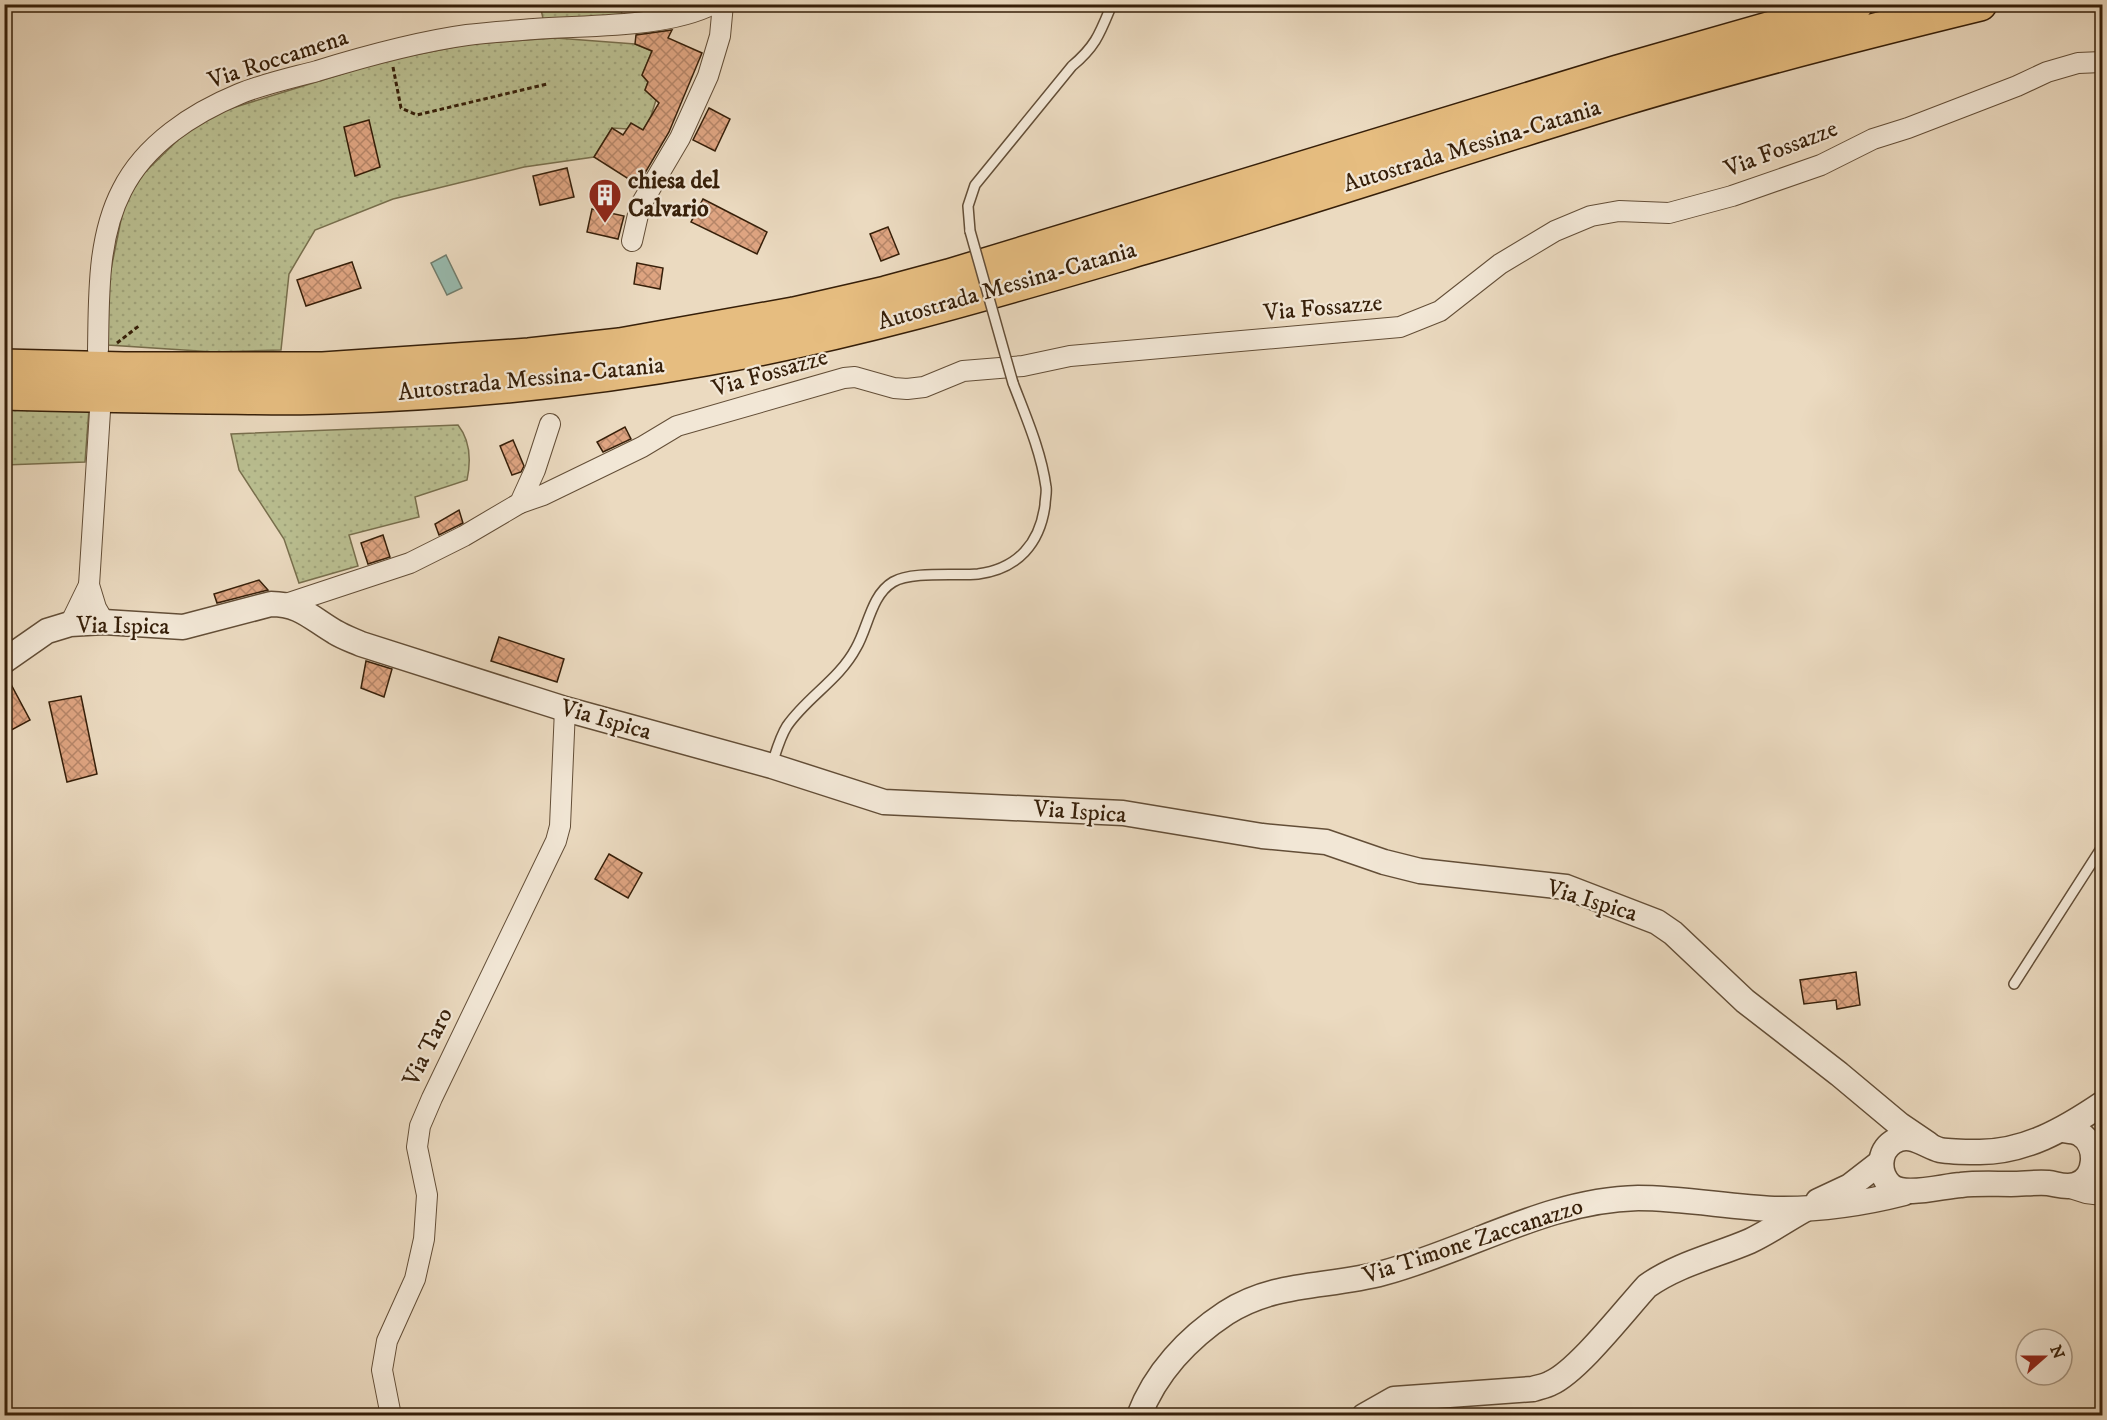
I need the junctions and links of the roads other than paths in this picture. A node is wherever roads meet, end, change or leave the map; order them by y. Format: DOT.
graph roads {
  1 [pos="713,4"];
  2 [pos="723,4"];
  3 [pos="1112,4"];
  4 [pos="1856,4"];
  5 [pos="1980,4"];
  6 [pos="2103,62"];
  7 [pos="632,241"];
  8 [pos="98,350"];
  9 [pos="4,366"];
  10 [pos="4,393"];
  11 [pos="100,411"];
  12 [pos="550,424"];
  13 [pos="519,502"];
  14 [pos="89,585"];
  15 [pos="285,604"];
  16 [pos="104,622"];
  17 [pos="70,624"];
  18 [pos="4,661"];
  19 [pos="565,708"];
  20 [pos="772,766"];
  21 [pos="2103,847"];
  22 [pos="2014,984"];
  23 [pos="1839,1074"];
  24 [pos="2103,1104"];
  25 [pos="2103,1127"];
  26 [pos="2062,1130"];
  27 [pos="1928,1144"];
  28 [pos="1882,1157"];
  29 [pos="2096,1162"];
  30 [pos="2064,1186"];
  31 [pos="1904,1193"];
  32 [pos="2103,1196"];
  33 [pos="1754,1207"];
  34 [pos="1798,1209"];
  35 [pos="1752,1240"];
  36 [pos="391,1416"];
  37 [pos="1139,1416"];
  38 [pos="1364,1416"];
  1 -- 8 [label="street, Via Roccamena"];
  2 -- 7 [label="street"];
  3 -- 20 [label="lane, bridge"];
  4 -- 9 [label="highway, Autostrada Messina-Catania"];
  5 -- 10 [label="highway, Autostrada Messina-Catania"];
  6 -- 13 [label="street, Via Fossazze"];
  11 -- 14 [label="street"];
  12 -- 13 [label="street"];
  13 -- 15 [label="street, Via Ispica"];
  14 -- 16 [label="street"];
  14 -- 17 [label="street"];
  15 -- 16 [label="street, Via Ispica"];
  15 -- 19 [label="street, Via Ispica"];
  16 -- 17 [label="street, Via Ispica"];
  17 -- 18 [label="street, Via Ispica"];
  19 -- 20 [label="street, Via Ispica"];
  19 -- 36 [label="street, Via Taro"];
  20 -- 23 [label="street, Via Ispica"];
  21 -- 22 [label="lane"];
  23 -- 27 [label="street"];
  23 -- 28 [label="street"];
  24 -- 26 [label="street"];
  25 -- 29 [label="street"];
  26 -- 27 [label="street"];
  26 -- 29 [label="street"];
  27 -- 28 [label="street"];
  28 -- 31 [label="street"];
  28 -- 34 [label="street"];
  29 -- 30 [label="street"];
  30 -- 31 [label="street"];
  30 -- 32 [label="street"];
  31 -- 34 [label="street"];
  33 -- 34 [label="street, Via Timone Zaccanazzo"];
  33 -- 35 [label="street"];
  33 -- 37 [label="street, Via Timone Zaccanazzo"];
  34 -- 35 [label="street"];
  35 -- 38 [label="street"];
}
